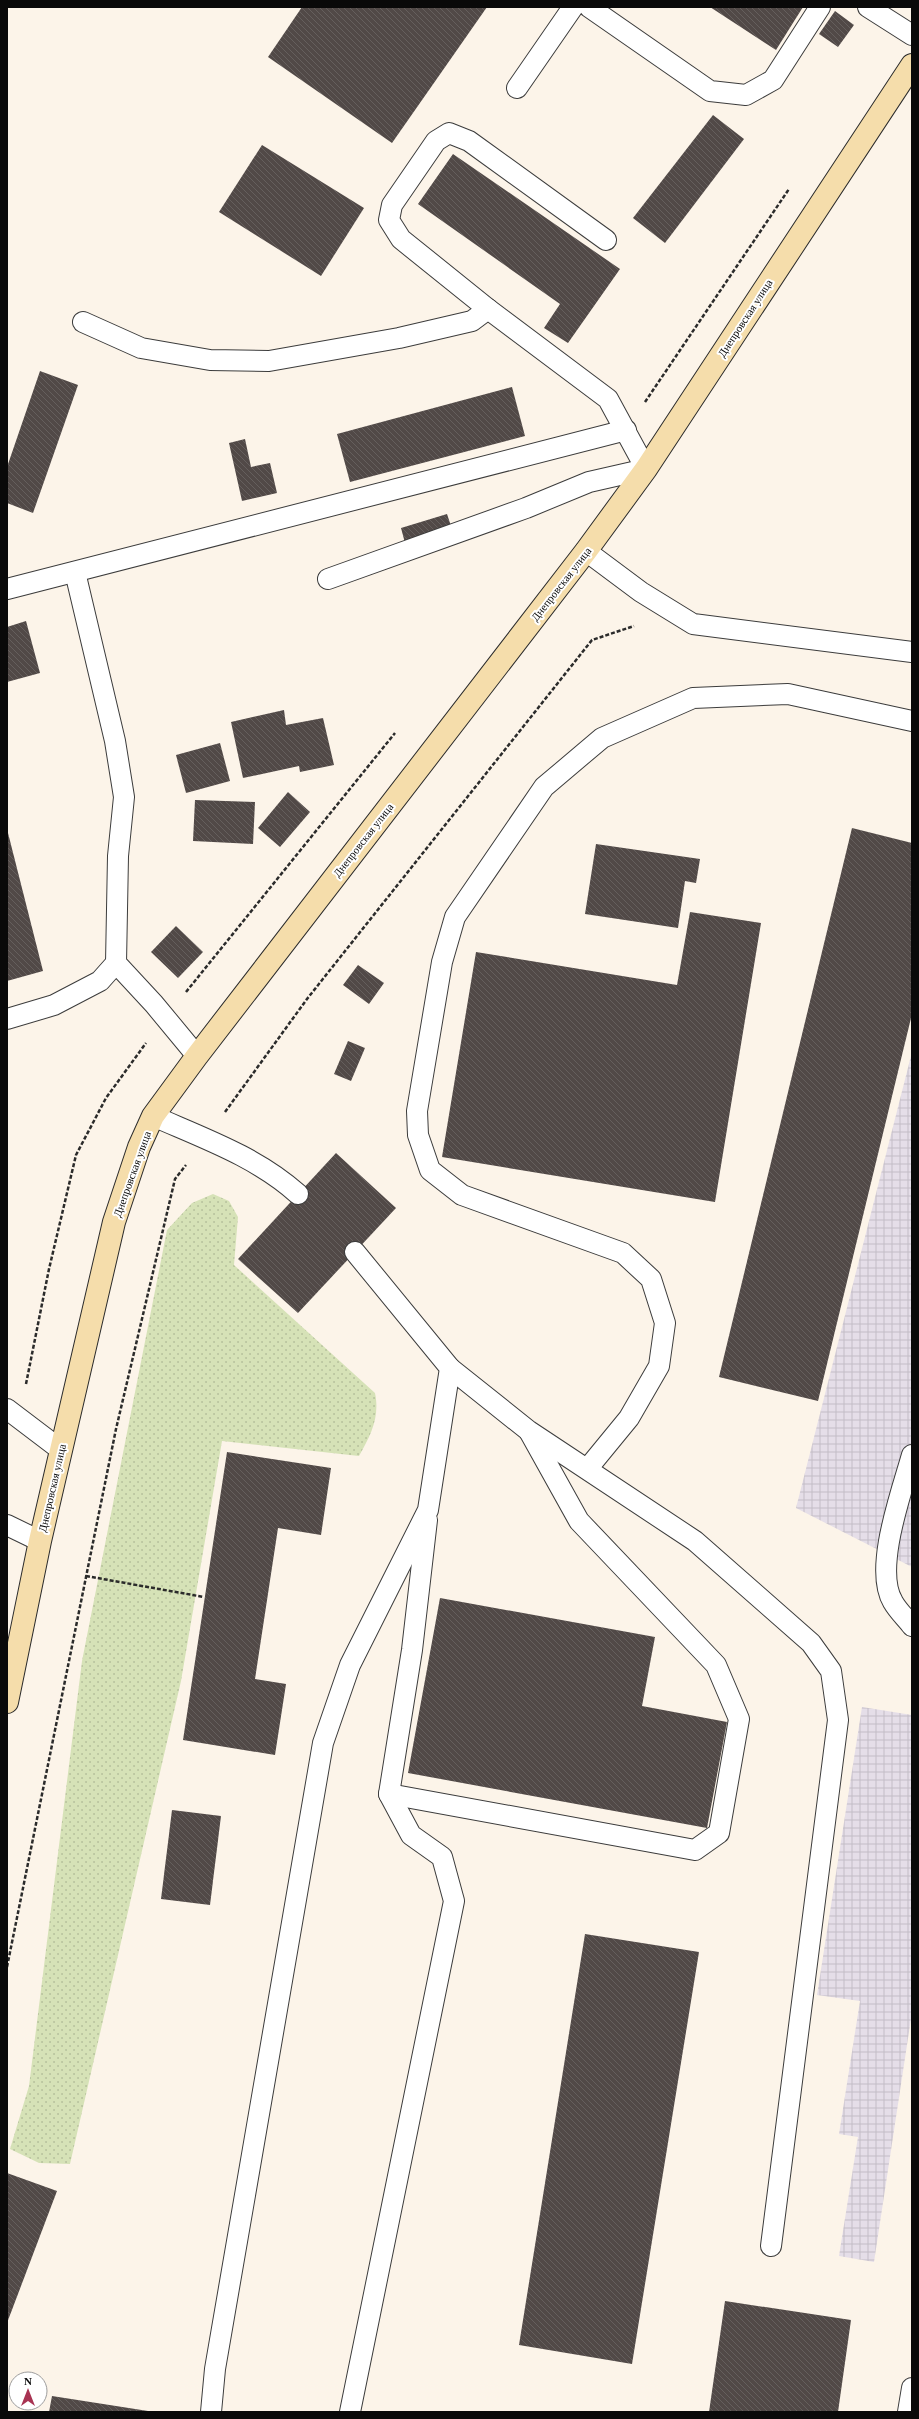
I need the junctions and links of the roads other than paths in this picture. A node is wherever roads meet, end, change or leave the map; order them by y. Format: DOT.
graph roads {
  1 [pos="573,7"];
  2 [pos="589,7"];
  3 [pos="820,7"];
  4 [pos="868,7"];
  5 [pos="912,35"];
  6 [pos="912,65"];
  7 [pos="517,88"];
  8 [pos="606,240"];
  9 [pos="488,309"];
  10 [pos="84,322"];
  11 [pos="626,430"];
  12 [pos="646,469"];
  13 [pos="586,551"];
  14 [pos="75,572"];
  15 [pos="328,579"];
  16 [pos="7,589"];
  17 [pos="912,652"];
  18 [pos="912,721"];
  19 [pos="116,963"];
  20 [pos="7,1019"];
  21 [pos="197,1056"];
  22 [pos="153,1116"];
  23 [pos="298,1194"];
  24 [pos="355,1252"];
  25 [pos="450,1368"];
  26 [pos="7,1409"];
  27 [pos="529,1431"];
  28 [pos="61,1450"];
  29 [pos="912,1456"];
  30 [pos="588,1468"];
  31 [pos="428,1510"];
  32 [pos="7,1525"];
  33 [pos="40,1541"];
  34 [pos="912,1626"];
  35 [pos="7,1702"];
  36 [pos="390,1794"];
  37 [pos="771,2246"];
  38 [pos="912,2388"];
  39 [pos="211,2412"];
  40 [pos="350,2412"];
  41 [pos="908,2412"];
  1 -- 7 [label="lane"];
  2 -- 3 [label="lane"];
  4 -- 5 [label="lane"];
  6 -- 12 [label="main road, Днепровская улица"];
  8 -- 9 [label="lane"];
  9 -- 10 [label="lane"];
  9 -- 11 [label="lane"];
  11 -- 12 [label="lane"];
  11 -- 14 [label="lane"];
  12 -- 13 [label="main road, Днепровская улица"];
  12 -- 15 [label="lane"];
  13 -- 17 [label="lane"];
  13 -- 21 [label="main road, Днепровская улица"];
  14 -- 16 [label="lane"];
  14 -- 19 [label="lane"];
  18 -- 30 [label="lane"];
  19 -- 20 [label="lane"];
  19 -- 21 [label="lane"];
  21 -- 22 [label="main road, Днепровская улица"];
  22 -- 23 [label="lane"];
  22 -- 28 [label="main road, Днепровская улица"];
  24 -- 25 [label="lane"];
  25 -- 27 [label="lane"];
  25 -- 31 [label="lane"];
  26 -- 28 [label="lane"];
  27 -- 30 [label="lane"];
  27 -- 36 [label="lane"];
  28 -- 33 [label="main road, Днепровская улица"];
  29 -- 34 [label="lane"];
  30 -- 37 [label="lane"];
  31 -- 36 [label="lane"];
  31 -- 39 [label="lane"];
  32 -- 33 [label="lane"];
  33 -- 35 [label="main road, Днепровская улица"];
  36 -- 40 [label="lane"];
  38 -- 41 [label="lane"];
}
